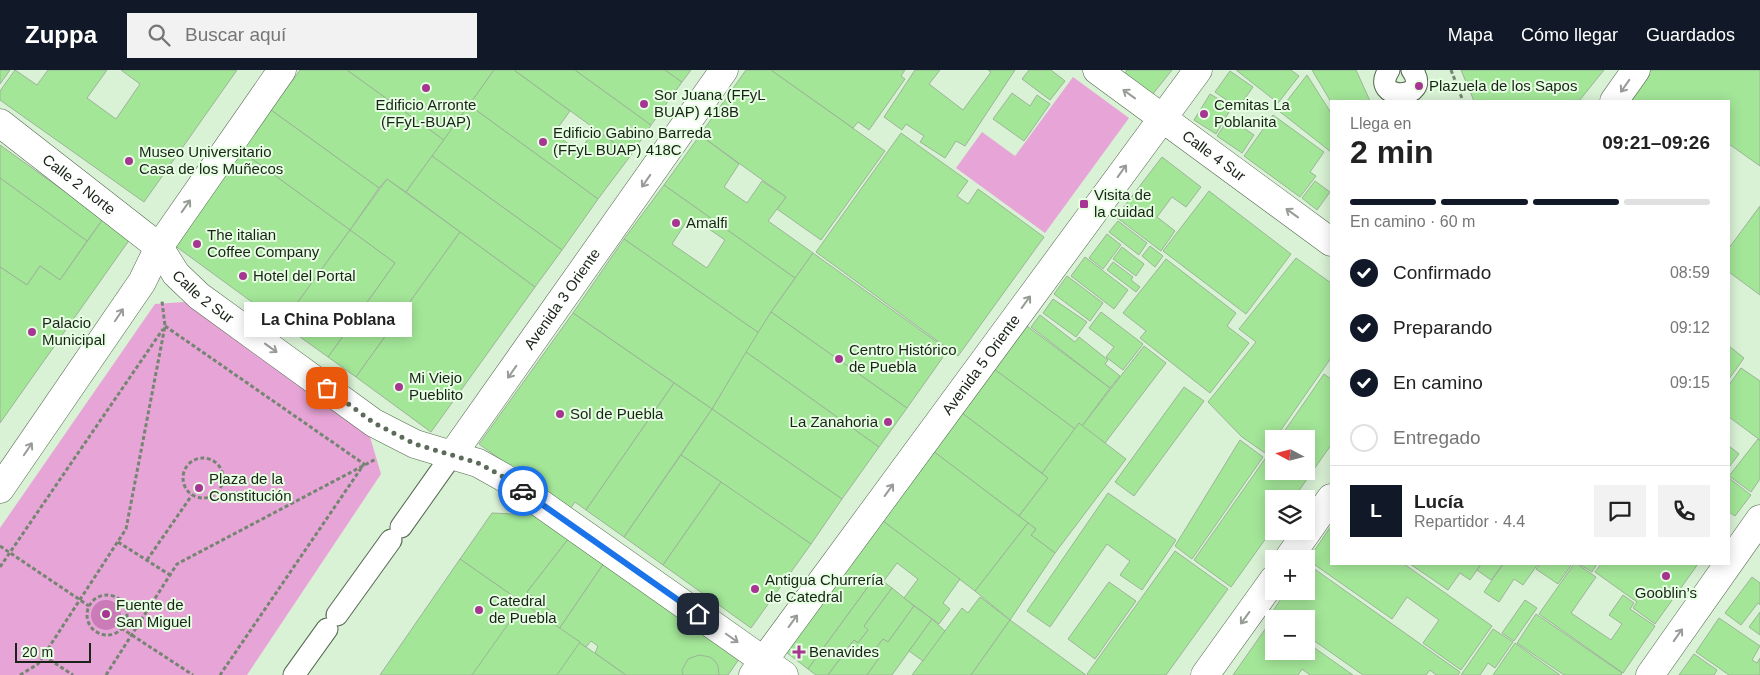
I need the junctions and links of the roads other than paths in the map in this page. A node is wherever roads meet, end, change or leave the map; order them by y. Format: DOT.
graph roads {
  1 [pos="282,70"];
  2 [pos="724,70"];
  3 [pos="1097,70"];
  4 [pos="1198,70"];
  5 [pos="1389,70"];
  6 [pos="1412,70"];
  7 [pos="1636,70"];
  8 [pos="1409,97"];
  9 [pos="1615,100"];
  10 [pos="1162,117"];
  11 [pos="0,123"];
  12 [pos="1330,241"];
  13 [pos="159,247"];
  14 [pos="452,455"];
  15 [pos="0,489"];
  16 [pos="1330,499"];
  17 [pos="1760,519"];
  18 [pos="1744,547"];
  19 [pos="1294,550"];
  20 [pos="1265,590"];
  21 [pos="767,670"];
  22 [pos="294,675"];
  23 [pos="1204,675"];
  24 [pos="1650,675"];
  13 -- 1 [label="street, one-way"];
  2 -- 14 [label="street, Avenida 3 Oriente, one-way"];
  10 -- 3 [label="street, Calle 4 Sur, one-way"];
  4 -- 10 [label="street, Avenida 5 Oriente"];
  5 -- 8 [label="street"];
  6 -- 8 [label="street"];
  7 -- 9 [label="street, one-way"];
  12 -- 10 [label="street, Calle 4 Sur, one-way"];
  21 -- 10 [label="street, Avenida 5 Oriente, one-way"];
  11 -- 13 [label="street, Calle 2 Norte"];
  13 -- 14 [label="street, Calle 2 Sur, one-way"];
  15 -- 13 [label="street, one-way"];
  14 -- 21 [label="street, Calle 2 Sur, one-way"];
  14 -- 22 [label="street, Avenida 3 Oriente"];
  16 -- 19 [label="street"];
  17 -- 18 [label="street"];
  24 -- 18 [label="street, one-way"];
  20 -- 23 [label="street, one-way"];
}
